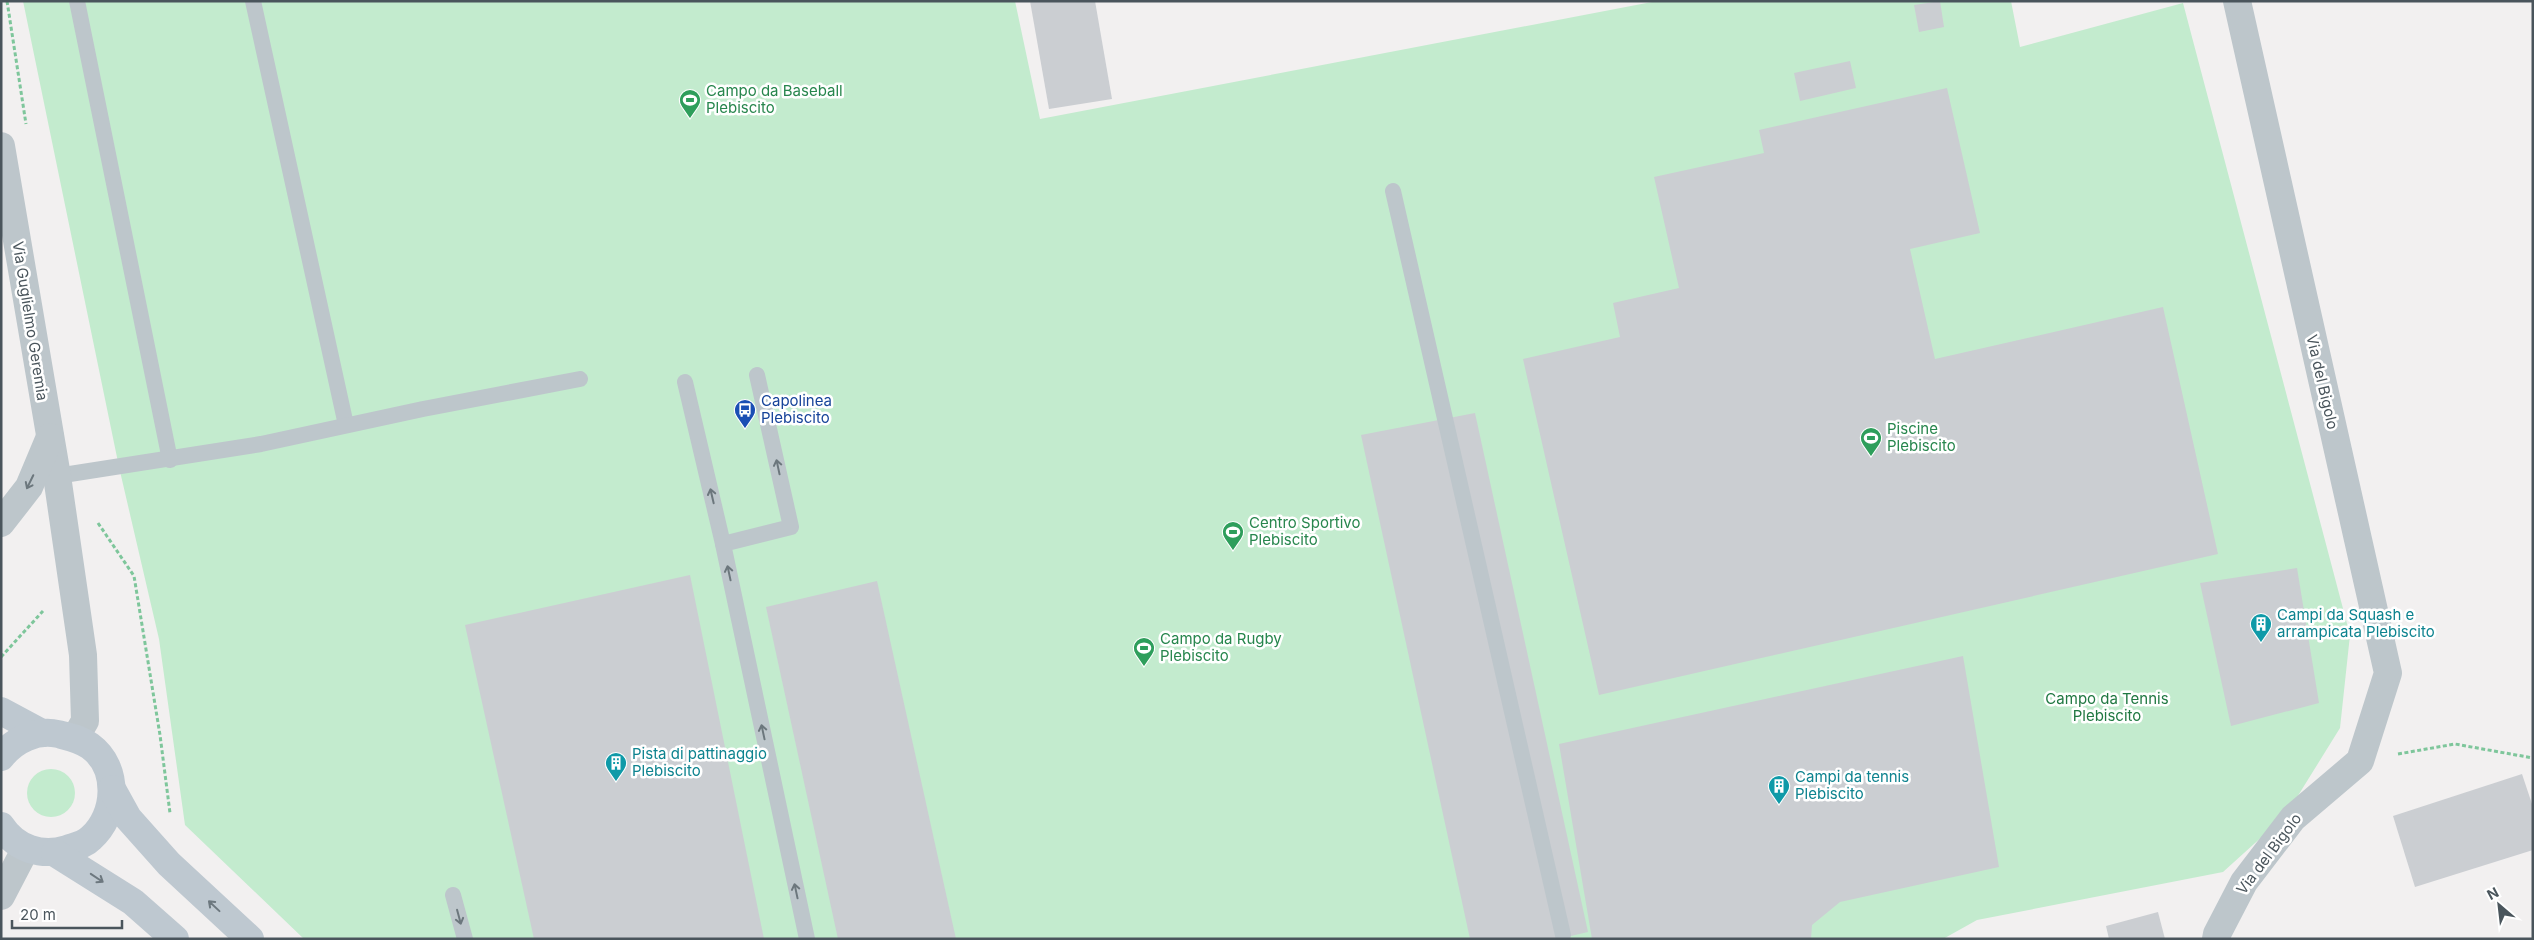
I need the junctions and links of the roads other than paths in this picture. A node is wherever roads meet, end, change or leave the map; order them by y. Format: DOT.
graph roads {
  1 [pos="77,1"];
  2 [pos="253,1"];
  3 [pos="2237,1"];
  4 [pos="1,146"];
  5 [pos="1393,191"];
  6 [pos="757,375"];
  7 [pos="580,379"];
  8 [pos="685,382"];
  9 [pos="346,425"];
  10 [pos="50,437"];
  11 [pos="170,460"];
  12 [pos="56,476"];
  13 [pos="1,523"];
  14 [pos="723,544"];
  15 [pos="1,711"];
  16 [pos="42,733"];
  17 [pos="75,738"];
  18 [pos="1,757"];
  19 [pos="112,789"];
  20 [pos="1,826"];
  21 [pos="26,848"];
  22 [pos="56,853"];
  23 [pos="453,895"];
  24 [pos="1,896"];
  25 [pos="1562,935"];
  26 [pos="174,939"];
  27 [pos="250,939"];
  28 [pos="465,939"];
  29 [pos="806,939"];
  30 [pos="2216,939"];
  1 -- 11 [label="lane"];
  2 -- 9 [label="lane"];
  3 -- 30 [label="street, Via del Bigolo"];
  4 -- 10 [label="street, Via Guglielmo Geremia"];
  5 -- 25 [label="lane"];
  14 -- 6 [label="lane, one-way"];
  7 -- 9 [label="lane"];
  14 -- 8 [label="lane, one-way"];
  9 -- 11 [label="lane"];
  10 -- 12 [label="street, Via Guglielmo Geremia"];
  10 -- 13 [label="street, one-way"];
  11 -- 12 [label="lane"];
  12 -- 17 [label="street, Via Guglielmo Geremia"];
  29 -- 14 [label="lane, one-way"];
  15 -- 16 [label="main road"];
  16 -- 17 [label="main road"];
  16 -- 18 [label="main road"];
  17 -- 19 [label="main road"];
  19 -- 22 [label="main road"];
  27 -- 19 [label="main road, one-way"];
  20 -- 21 [label="main road"];
  21 -- 22 [label="main road"];
  21 -- 24 [label="street"];
  22 -- 26 [label="main road, one-way"];
  23 -- 28 [label="lane, one-way"];
}
